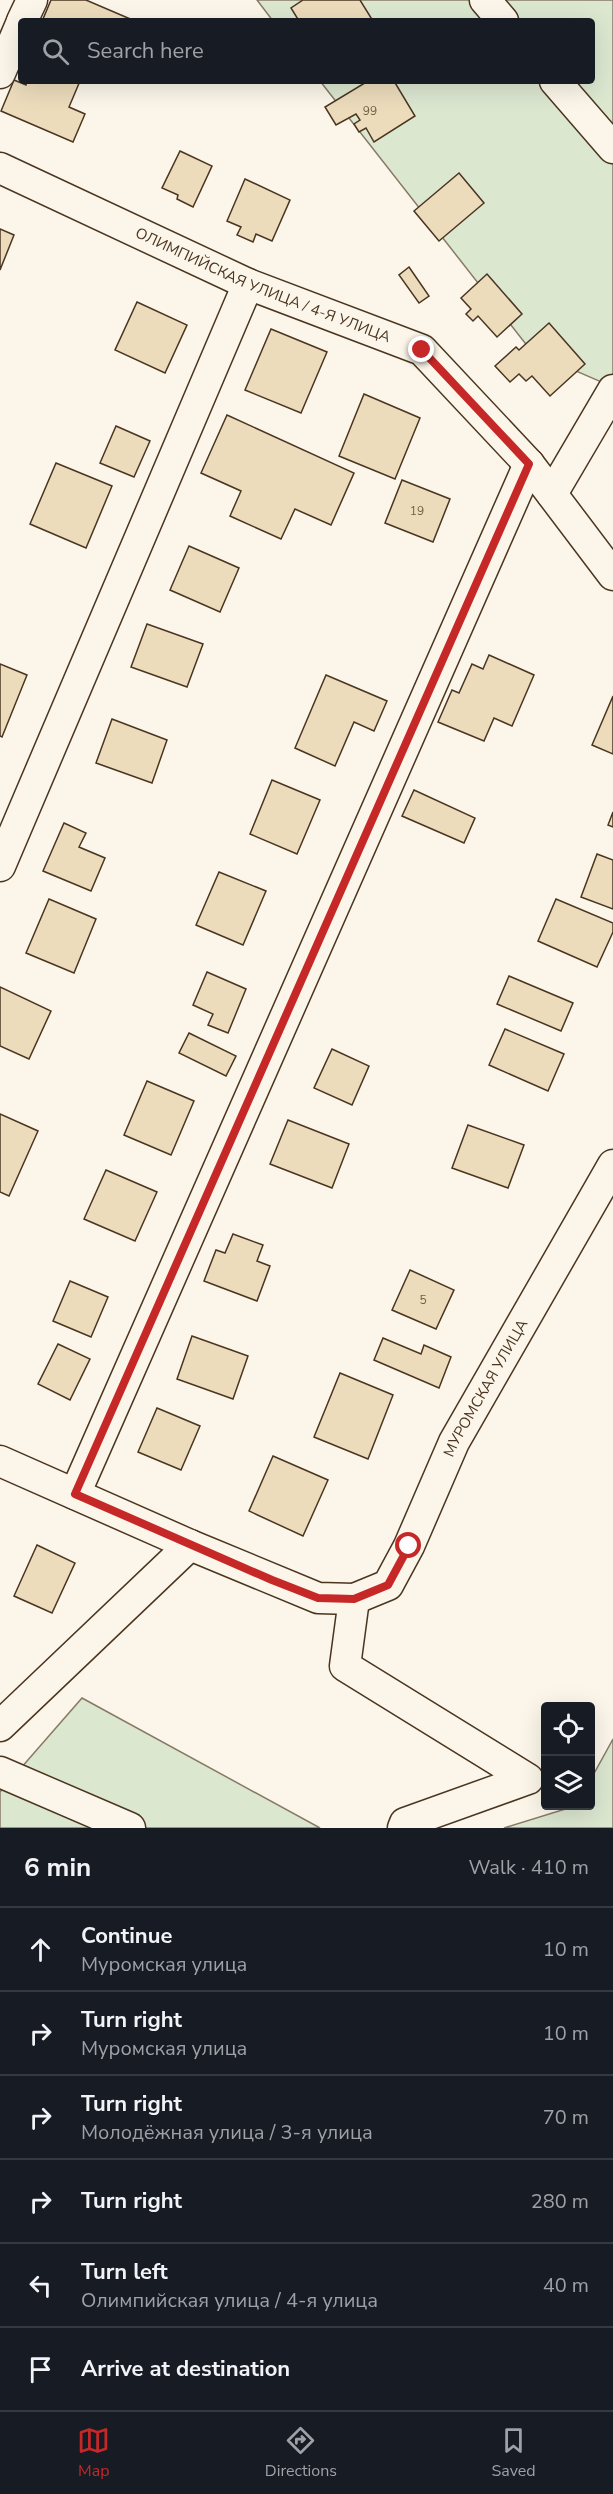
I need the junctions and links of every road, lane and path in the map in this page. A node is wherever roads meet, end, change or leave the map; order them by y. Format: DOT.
graph roads {
  1 [pos="32,0"];
  2 [pos="485,0"];
  3 [pos="24,18"];
  4 [pos="500,18"];
  5 [pos="18,32"];
  6 [pos="0,72"];
  7 [pos="558,84"];
  8 [pos="613,148"];
  9 [pos="0,168"];
  10 [pos="248,284"];
  11 [pos="613,390"];
  12 [pos="529,464"];
  13 [pos="552,494"];
  14 [pos="613,575"];
  15 [pos="0,866"];
  16 [pos="613,1165"];
  17 [pos="0,1461"];
  18 [pos="75,1494"];
  19 [pos="190,1545"];
  20 [pos="354,1599"];
  21 [pos="0,1726"];
  22 [pos="0,1772"];
  23 [pos="130,1828"];
  24 [pos="403,1828"];
  1 -- 3 [label="street"];
  2 -- 4 [label="street"];
  5 -- 6 [label="street"];
  7 -- 8 [label="street"];
  9 -- 10 [label="street, ОЛИМПИЙСКАЯ УЛИЦА / 4-Я УЛИЦА"];
  10 -- 12 [label="street, ОЛИМПИЙСКАЯ УЛИЦА / 4-Я УЛИЦА"];
  10 -- 15 [label="street"];
  11 -- 13 [label="street"];
  12 -- 13 [label="street, ОЛИМПИЙСКАЯ УЛИЦА / 4-Я УЛИЦА"];
  12 -- 18 [label="street"];
  13 -- 14 [label="street, ОЛИМПИЙСКАЯ УЛИЦА / 4-Я УЛИЦА"];
  16 -- 20 [label="street, МУРОМСКАЯ УЛИЦА"];
  17 -- 18 [label="street"];
  18 -- 19 [label="street"];
  19 -- 20 [label="street"];
  19 -- 21 [label="street"];
  20 -- 24 [label="street"];
  22 -- 23 [label="street"];
}
